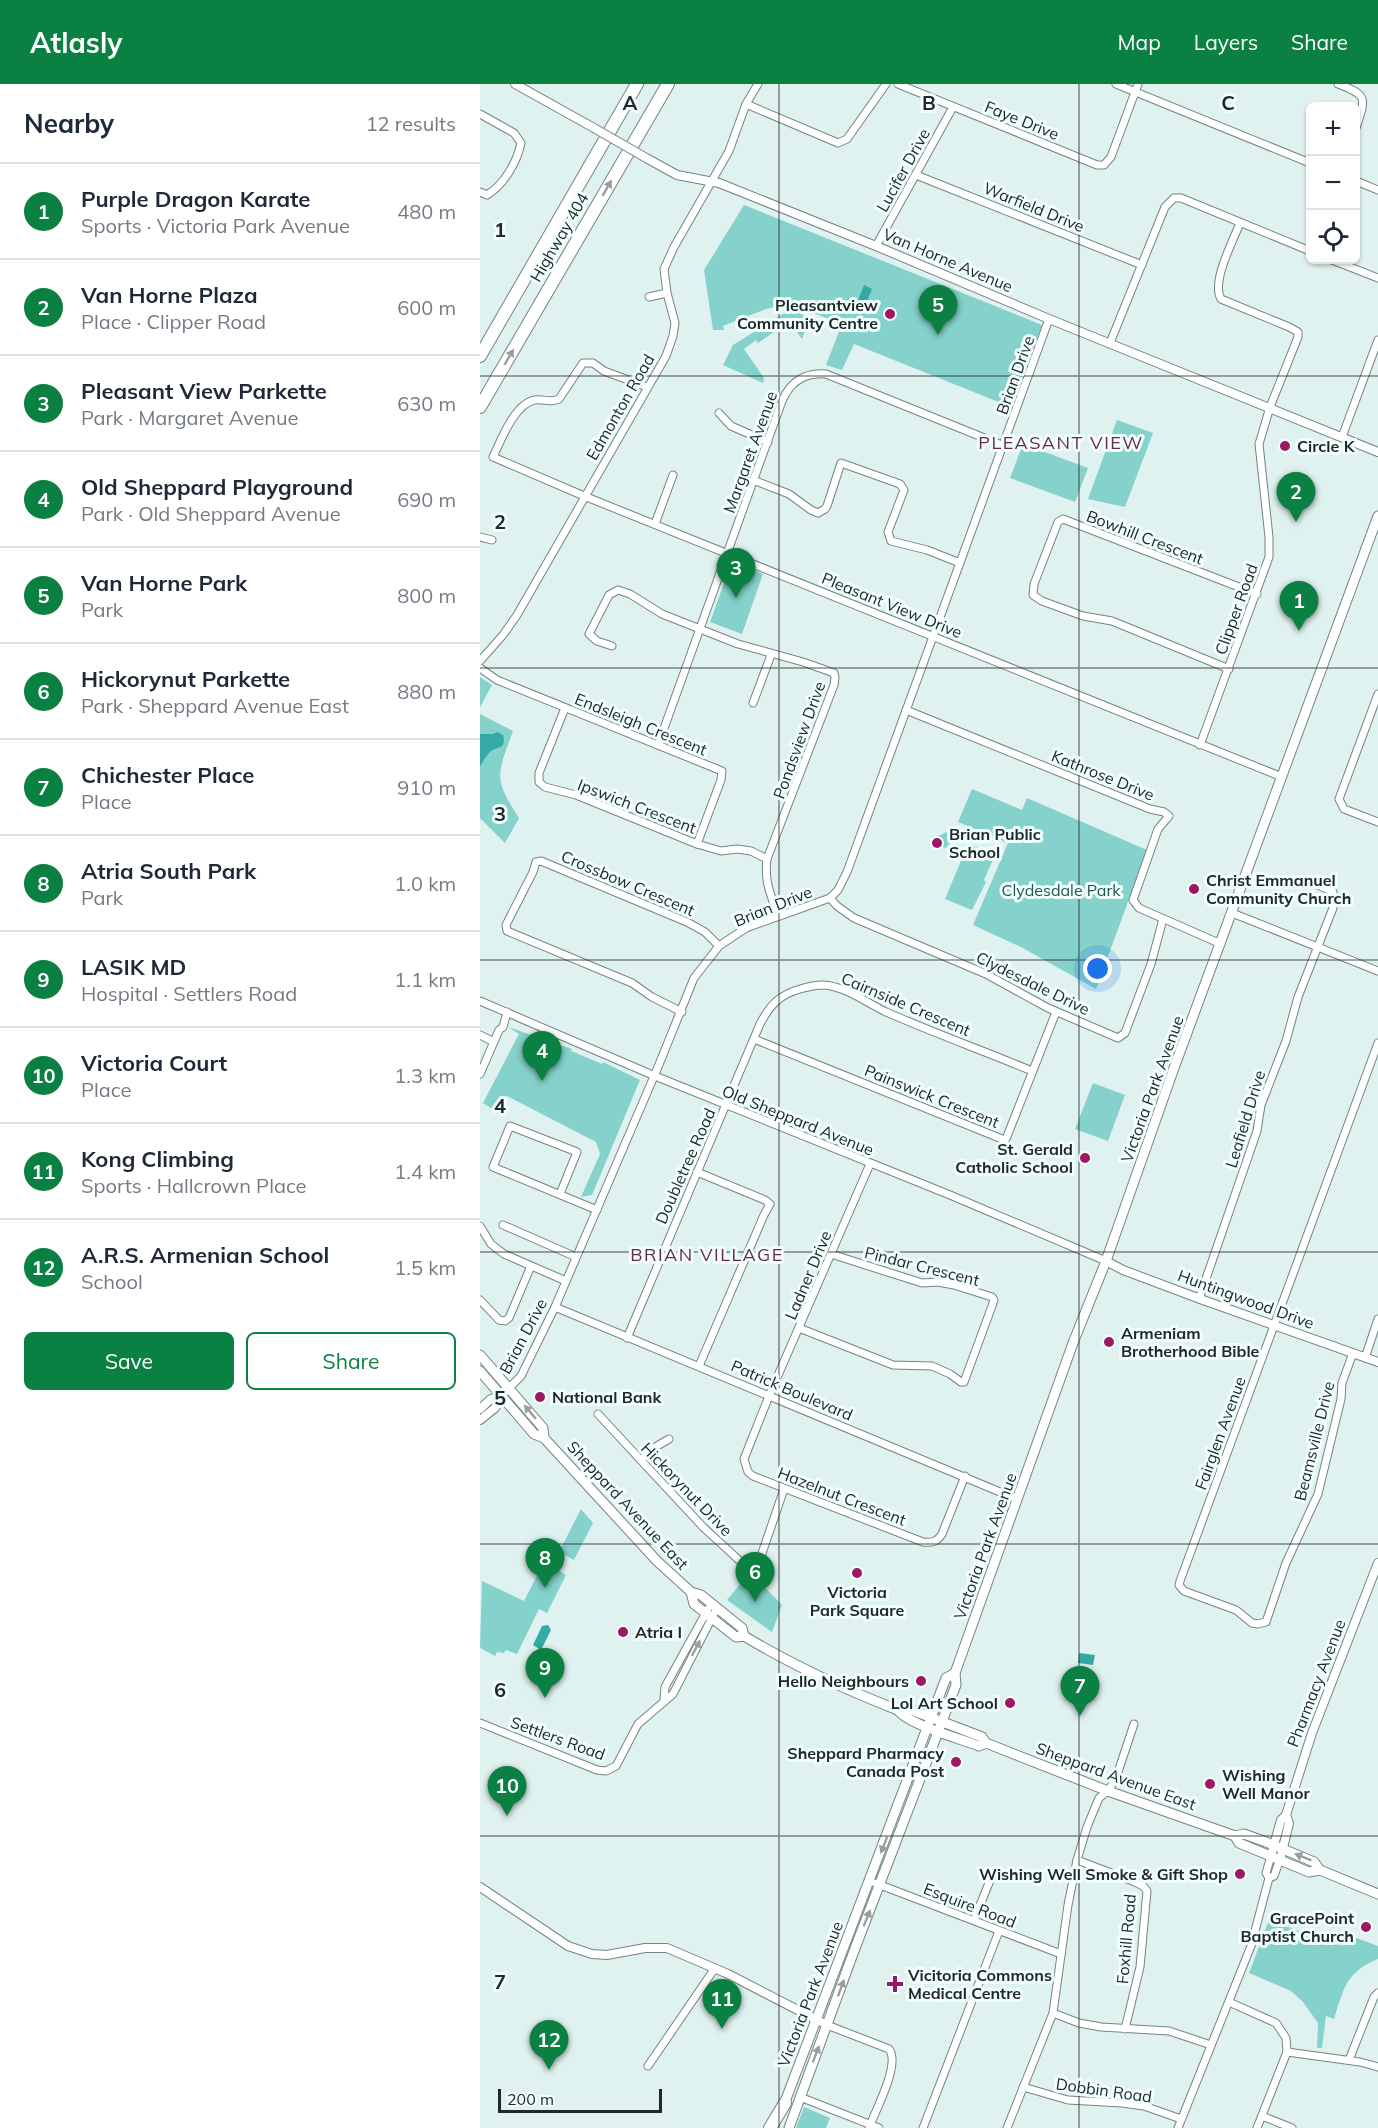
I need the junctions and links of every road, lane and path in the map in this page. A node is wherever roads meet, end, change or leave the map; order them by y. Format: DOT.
graph roads {
  1 [pos="515,84"];
  2 [pos="637,84"];
  3 [pos="668,84"];
  4 [pos="758,84"];
  5 [pos="886,84"];
  6 [pos="898,84"];
  7 [pos="1116,84"];
  8 [pos="1138,84"];
  9 [pos="1338,84"];
  10 [pos="1135,92"];
  11 [pos="746,104"];
  12 [pos="953,107"];
  13 [pos="480,114"];
  14 [pos="1360,116"];
  15 [pos="1306,161"];
  16 [pos="916,175"];
  17 [pos="712,183"];
  18 [pos="1360,183"];
  19 [pos="1378,190"];
  20 [pos="480,192"];
  21 [pos="1240,223"];
  22 [pos="876,246"];
  23 [pos="1306,249"];
  24 [pos="1342,264"];
  25 [pos="1142,265"];
  26 [pos="1378,278"];
  27 [pos="667,293"];
  28 [pos="649,297"];
  29 [pos="1049,319"];
  30 [pos="1378,340"];
  31 [pos="1110,343"];
  32 [pos="480,356"];
  33 [pos="647,387"];
  34 [pos="480,407"];
  35 [pos="1269,407"];
  36 [pos="719,413"];
  37 [pos="1342,437"];
  38 [pos="768,442"];
  39 [pos="1004,446"];
  40 [pos="1378,452"];
  41 [pos="673,475"];
  42 [pos="753,480"];
  43 [pos="584,496"];
  44 [pos="1378,516"];
  45 [pos="655,524"];
  46 [pos="480,537"];
  47 [pos="492,540"];
  48 [pos="728,553"];
  49 [pos="960,563"];
  50 [pos="1257,594"];
  51 [pos="700,628"];
  52 [pos="933,637"];
  53 [pos="612,646"];
  54 [pos="771,655"];
  55 [pos="480,661"];
  56 [pos="480,668"];
  57 [pos="1229,669"];
  58 [pos="1378,694"];
  59 [pos="753,703"];
  60 [pos="565,708"];
  61 [pos="906,710"];
  62 [pos="658,745"];
  63 [pos="1200,745"];
  64 [pos="1282,777"];
  65 [pos="1378,822"];
  66 [pos="697,844"];
  67 [pos="767,859"];
  68 [pos="1318,885"];
  69 [pos="830,897"];
  70 [pos="1232,913"];
  71 [pos="778,916"];
  72 [pos="1163,919"];
  73 [pos="1221,944"];
  74 [pos="719,946"];
  75 [pos="1318,947"];
  76 [pos="1378,971"];
  77 [pos="480,1001"];
  78 [pos="681,1012"];
  79 [pos="1056,1012"];
  80 [pos="506,1014"];
  81 [pos="480,1035"];
  82 [pos="754,1039"];
  83 [pos="494,1041"];
  84 [pos="1378,1043"];
  85 [pos="1032,1071"];
  86 [pos="480,1074"];
  87 [pos="655,1076"];
  88 [pos="727,1105"];
  89 [pos="870,1164"];
  90 [pos="697,1172"];
  91 [pos="560,1194"];
  92 [pos="597,1210"];
  93 [pos="503,1225"];
  94 [pos="480,1226"];
  95 [pos="831,1254"];
  96 [pos="576,1257"];
  97 [pos="1106,1261"];
  98 [pos="531,1266"];
  99 [pos="566,1281"];
  100 [pos="1199,1299"];
  101 [pos="480,1300"];
  102 [pos="555,1307"];
  103 [pos="1378,1319"];
  104 [pos="1275,1325"];
  105 [pos="799,1328"];
  106 [pos="627,1338"];
  107 [pos="1353,1353"];
  108 [pos="480,1354"];
  109 [pos="1365,1358"];
  110 [pos="1378,1362"];
  111 [pos="699,1366"];
  112 [pos="480,1371"];
  113 [pos="509,1388"];
  114 [pos="501,1396"];
  115 [pos="769,1396"];
  116 [pos="480,1409"];
  117 [pos="598,1414"];
  118 [pos="480,1420"];
  119 [pos="544,1438"];
  120 [pos="669,1438"];
  121 [pos="641,1460"];
  122 [pos="965,1476"];
  123 [pos="784,1489"];
  124 [pos="1017,1499"];
  125 [pos="1378,1563"];
  126 [pos="691,1592"];
  127 [pos="714,1606"];
  128 [pos="708,1617"];
  129 [pos="1252,1623"];
  130 [pos="744,1636"];
  131 [pos="955,1673"];
  132 [pos="480,1723"];
  133 [pos="929,1723"];
  134 [pos="1134,1724"];
  135 [pos="940,1727"];
  136 [pos="1108,1791"];
  137 [pos="1235,1836"];
  138 [pos="1278,1847"];
  139 [pos="1275,1857"];
  140 [pos="1077,1860"];
  141 [pos="1320,1870"];
  142 [pos="993,1873"];
  143 [pos="870,1881"];
  144 [pos="880,1885"];
  145 [pos="480,1887"];
  146 [pos="1378,1894"];
  147 [pos="974,1920"];
  148 [pos="999,1931"];
  149 [pos="1061,1954"];
  150 [pos="715,1968"];
  151 [pos="1378,1993"];
  152 [pos="1229,2002"];
  153 [pos="1053,2013"];
  154 [pos="816,2020"];
  155 [pos="827,2025"];
  156 [pos="1125,2029"];
  157 [pos="1211,2045"];
  158 [pos="1287,2052"];
  159 [pos="1349,2060"];
  160 [pos="648,2066"];
  161 [pos="1378,2067"];
  162 [pos="1023,2087"];
  163 [pos="800,2097"];
  164 [pos="785,2103"];
  165 [pos="1262,2116"];
  166 [pos="1182,2119"];
  167 [pos="869,2126"];
  168 [pos="770,2128"];
  169 [pos="776,2128"];
  170 [pos="789,2128"];
  171 [pos="879,2128"];
  172 [pos="923,2128"];
  173 [pos="1006,2128"];
  174 [pos="1178,2128"];
  175 [pos="1257,2128"];
  176 [pos="1292,2128"];
  1 -- 17 [label="street, Van Horne Avenue, bridge"];
  2 -- 32 [label="highway, Highway 404"];
  34 -- 3 [label="highway, Highway 404, one-way"];
  4 -- 11 [label="street, Edmonton Road"];
  5 -- 11 [label="street"];
  6 -- 12 [label="street, Faye Drive"];
  7 -- 10 [label="street"];
  8 -- 10 [label="street"];
  9 -- 14 [label="street"];
  10 -- 12 [label="street, Faye Drive"];
  10 -- 15 [label="street"];
  11 -- 17 [label="street, Edmonton Road"];
  12 -- 16 [label="street, Lucifer Drive"];
  13 -- 20 [label="street"];
  16 -- 22 [label="street, Lucifer Drive"];
  16 -- 25 [label="street, Warfield Drive"];
  17 -- 22 [label="street, Van Horne Avenue"];
  17 -- 27 [label="street, Edmonton Road"];
  18 -- 19 [label="street"];
  21 -- 23 [label="street"];
  21 -- 25 [label="street"];
  21 -- 35 [label="street, Clipper Road"];
  22 -- 29 [label="street, Van Horne Avenue"];
  24 -- 26 [label="street"];
  25 -- 31 [label="street"];
  27 -- 28 [label="street"];
  27 -- 33 [label="street, Edmonton Road"];
  29 -- 31 [label="street, Van Horne Avenue"];
  29 -- 39 [label="street, Brian Drive"];
  30 -- 37 [label="street"];
  31 -- 35 [label="street, Van Horne Avenue"];
  33 -- 43 [label="street, Edmonton Road"];
  33 -- 43 [label="street, Pleasant View Drive"];
  35 -- 37 [label="street, Van Horne Avenue"];
  35 -- 50 [label="street, Clipper Road"];
  36 -- 38 [label="street"];
  37 -- 40 [label="street, Van Horne Avenue"];
  38 -- 39 [label="street, Margaret Avenue"];
  38 -- 42 [label="street, Margaret Avenue"];
  39 -- 49 [label="street, Brian Drive"];
  41 -- 45 [label="street"];
  42 -- 48 [label="street, Margaret Avenue"];
  42 -- 49 [label="street"];
  43 -- 45 [label="street, Pleasant View Drive"];
  43 -- 55 [label="street, Edmonton Road"];
  44 -- 64 [label="main road, Victoria Park Avenue"];
  45 -- 48 [label="street, Pleasant View Drive"];
  46 -- 47 [label="street"];
  48 -- 51 [label="street, Margaret Avenue"];
  48 -- 52 [label="street, Pleasant View Drive"];
  49 -- 52 [label="street, Brian Drive"];
  50 -- 57 [label="street, Clipper Road"];
  50 -- 57 [label="street, Bowhill Crescent"];
  51 -- 53 [label="street, Pondsview Drive"];
  51 -- 54 [label="street, Pondsview Drive"];
  51 -- 62 [label="street, Margaret Avenue"];
  52 -- 61 [label="street, Brian Drive"];
  52 -- 63 [label="street, Pleasant View Drive"];
  54 -- 59 [label="street"];
  54 -- 67 [label="street, Pondsview Drive"];
  56 -- 60 [label="street, Endsleigh Crescent"];
  57 -- 63 [label="street, Clipper Road"];
  58 -- 65 [label="street"];
  60 -- 62 [label="street, Endsleigh Crescent"];
  60 -- 66 [label="street, Ipswich Crescent"];
  61 -- 69 [label="street, Brian Drive"];
  61 -- 72 [label="street, Kathrose Drive"];
  62 -- 66 [label="street, Endsleigh Crescent"];
  63 -- 64 [label="street, Pleasant View Drive"];
  64 -- 70 [label="main road, Victoria Park Avenue"];
  66 -- 67 [label="street, Ipswich Crescent"];
  67 -- 71 [label="street, Pondsview Drive"];
  68 -- 75 [label="street, Leafield Drive"];
  69 -- 71 [label="street, Brian Drive"];
  69 -- 79 [label="street, Clydesdale Drive"];
  70 -- 73 [label="main road, Victoria Park Avenue"];
  70 -- 75 [label="street"];
  71 -- 74 [label="street, Brian Drive"];
  72 -- 73 [label="street"];
  72 -- 79 [label="street, Clydesdale Drive"];
  73 -- 97 [label="main road, Victoria Park Avenue"];
  74 -- 78 [label="street, Brian Drive"];
  74 -- 78 [label="street, Crossbow Crescent"];
  75 -- 76 [label="street"];
  75 -- 100 [label="street, Leafield Drive"];
  77 -- 80 [label="street, Old Sheppard Avenue"];
  78 -- 87 [label="street, Brian Drive"];
  79 -- 85 [label="street, Painswick Crescent"];
  80 -- 83 [label="street"];
  80 -- 87 [label="street, Old Sheppard Avenue"];
  81 -- 83 [label="street"];
  82 -- 85 [label="street, Cairnside Crescent"];
  82 -- 85 [label="street, Painswick Crescent"];
  82 -- 88 [label="street, Cairnside Crescent"];
  83 -- 86 [label="street"];
  84 -- 104 [label="street, Fairglen Avenue"];
  87 -- 88 [label="street, Old Sheppard Avenue"];
  87 -- 92 [label="street, Brian Drive"];
  88 -- 89 [label="street, Old Sheppard Avenue"];
  88 -- 90 [label="street, Doubletree Road"];
  89 -- 95 [label="street, Ladner Drive"];
  89 -- 97 [label="street, Old Sheppard Avenue"];
  90 -- 106 [label="street, Doubletree Road"];
  90 -- 111 [label="street"];
  91 -- 91 [label="street"];
  91 -- 92 [label="street"];
  92 -- 96 [label="street, Brian Drive"];
  93 -- 96 [label="street"];
  94 -- 98 [label="street"];
  95 -- 105 [label="street, Ladner Drive"];
  95 -- 105 [label="street, Pindar Crescent"];
  96 -- 99 [label="street, Brian Drive"];
  97 -- 100 [label="street, Huntingwood Drive"];
  97 -- 124 [label="main road, Victoria Park Avenue"];
  98 -- 99 [label="street"];
  98 -- 101 [label="street"];
  99 -- 102 [label="street, Brian Drive"];
  100 -- 104 [label="street, Huntingwood Drive"];
  102 -- 106 [label="street, Patrick Boulevard"];
  102 -- 113 [label="street, Brian Drive"];
  103 -- 109 [label="street"];
  104 -- 107 [label="street, Huntingwood Drive"];
  104 -- 129 [label="street, Fairglen Avenue"];
  105 -- 115 [label="street, Ladner Drive"];
  106 -- 111 [label="street, Patrick Boulevard"];
  107 -- 109 [label="street, Huntingwood Drive"];
  107 -- 129 [label="street, Beamsville Drive"];
  108 -- 113 [label="main road, Sheppard Avenue East"];
  109 -- 110 [label="street, Huntingwood Drive"];
  111 -- 115 [label="street, Patrick Boulevard"];
  112 -- 114 [label="main road, Sheppard Avenue East"];
  113 -- 114 [label="street, Brian Drive"];
  119 -- 113 [label="main road, Sheppard Avenue East, one-way"];
  114 -- 116 [label="street"];
  114 -- 118 [label="street"];
  114 -- 119 [label="main road, Sheppard Avenue East"];
  115 -- 122 [label="street, Patrick Boulevard"];
  115 -- 123 [label="street, Hazelnut Crescent"];
  117 -- 121 [label="street, Hickorynut Drive"];
  119 -- 126 [label="main road, Sheppard Avenue East"];
  120 -- 121 [label="street"];
  121 -- 123 [label="street, Hickorynut Drive"];
  122 -- 123 [label="street, Hazelnut Crescent"];
  122 -- 124 [label="street, Patrick Boulevard"];
  124 -- 131 [label="main road, Victoria Park Avenue"];
  125 -- 138 [label="street, Pharmacy Avenue"];
  126 -- 127 [label="main road, Sheppard Avenue East"];
  126 -- 128 [label="main road, Sheppard Avenue East"];
  127 -- 128 [label="street, Settlers Road"];
  127 -- 130 [label="main road, Sheppard Avenue East"];
  128 -- 130 [label="main road, Sheppard Avenue East"];
  128 -- 132 [label="street, Settlers Road"];
  130 -- 133 [label="main road, Sheppard Avenue East"];
  131 -- 133 [label="main road, Victoria Park Avenue"];
  131 -- 135 [label="main road, Victoria Park Avenue"];
  133 -- 135 [label="main road, Sheppard Avenue East"];
  133 -- 143 [label="main road, Victoria Park Avenue, one-way"];
  134 -- 136 [label="street"];
  135 -- 136 [label="main road, Sheppard Avenue East"];
  135 -- 144 [label="main road, Victoria Park Avenue"];
  136 -- 137 [label="main road, Sheppard Avenue East"];
  136 -- 140 [label="street"];
  137 -- 138 [label="main road, Sheppard Avenue East"];
  137 -- 139 [label="main road, Sheppard Avenue East"];
  138 -- 139 [label="street, Pharmacy Avenue"];
  141 -- 138 [label="main road, Sheppard Avenue East, one-way"];
  139 -- 141 [label="main road, Sheppard Avenue East"];
  139 -- 152 [label="street, Pharmacy Avenue"];
  140 -- 149 [label="street"];
  140 -- 156 [label="street, Foxhill Road"];
  141 -- 146 [label="main road, Sheppard Avenue East"];
  142 -- 147 [label="street"];
  143 -- 144 [label="street, Esquire Road"];
  143 -- 154 [label="main road, Victoria Park Avenue"];
  144 -- 147 [label="street, Esquire Road"];
  155 -- 144 [label="main road, Victoria Park Avenue, one-way"];
  145 -- 150 [label="street"];
  147 -- 148 [label="street, Esquire Road"];
  148 -- 149 [label="street, Esquire Road"];
  148 -- 172 [label="street"];
  149 -- 153 [label="street"];
  150 -- 154 [label="street"];
  150 -- 160 [label="street"];
  151 -- 159 [label="street"];
  152 -- 157 [label="street, Pharmacy Avenue"];
  152 -- 158 [label="street"];
  153 -- 156 [label="street"];
  153 -- 162 [label="street"];
  154 -- 155 [label="street"];
  154 -- 164 [label="main road, Victoria Park Avenue"];
  163 -- 155 [label="main road, Victoria Park Avenue, one-way"];
  155 -- 167 [label="street"];
  156 -- 157 [label="street"];
  157 -- 166 [label="street, Pharmacy Avenue"];
  158 -- 159 [label="street"];
  158 -- 165 [label="street"];
  159 -- 161 [label="street"];
  162 -- 166 [label="street, Dobbin Road"];
  162 -- 173 [label="street"];
  163 -- 167 [label="street"];
  163 -- 170 [label="main road, Victoria Park Avenue"];
  164 -- 168 [label="highway"];
  164 -- 169 [label="main road, Victoria Park Avenue"];
  165 -- 175 [label="street"];
  165 -- 176 [label="street"];
  166 -- 174 [label="street, Pharmacy Avenue"];
  167 -- 171 [label="street"];
}
